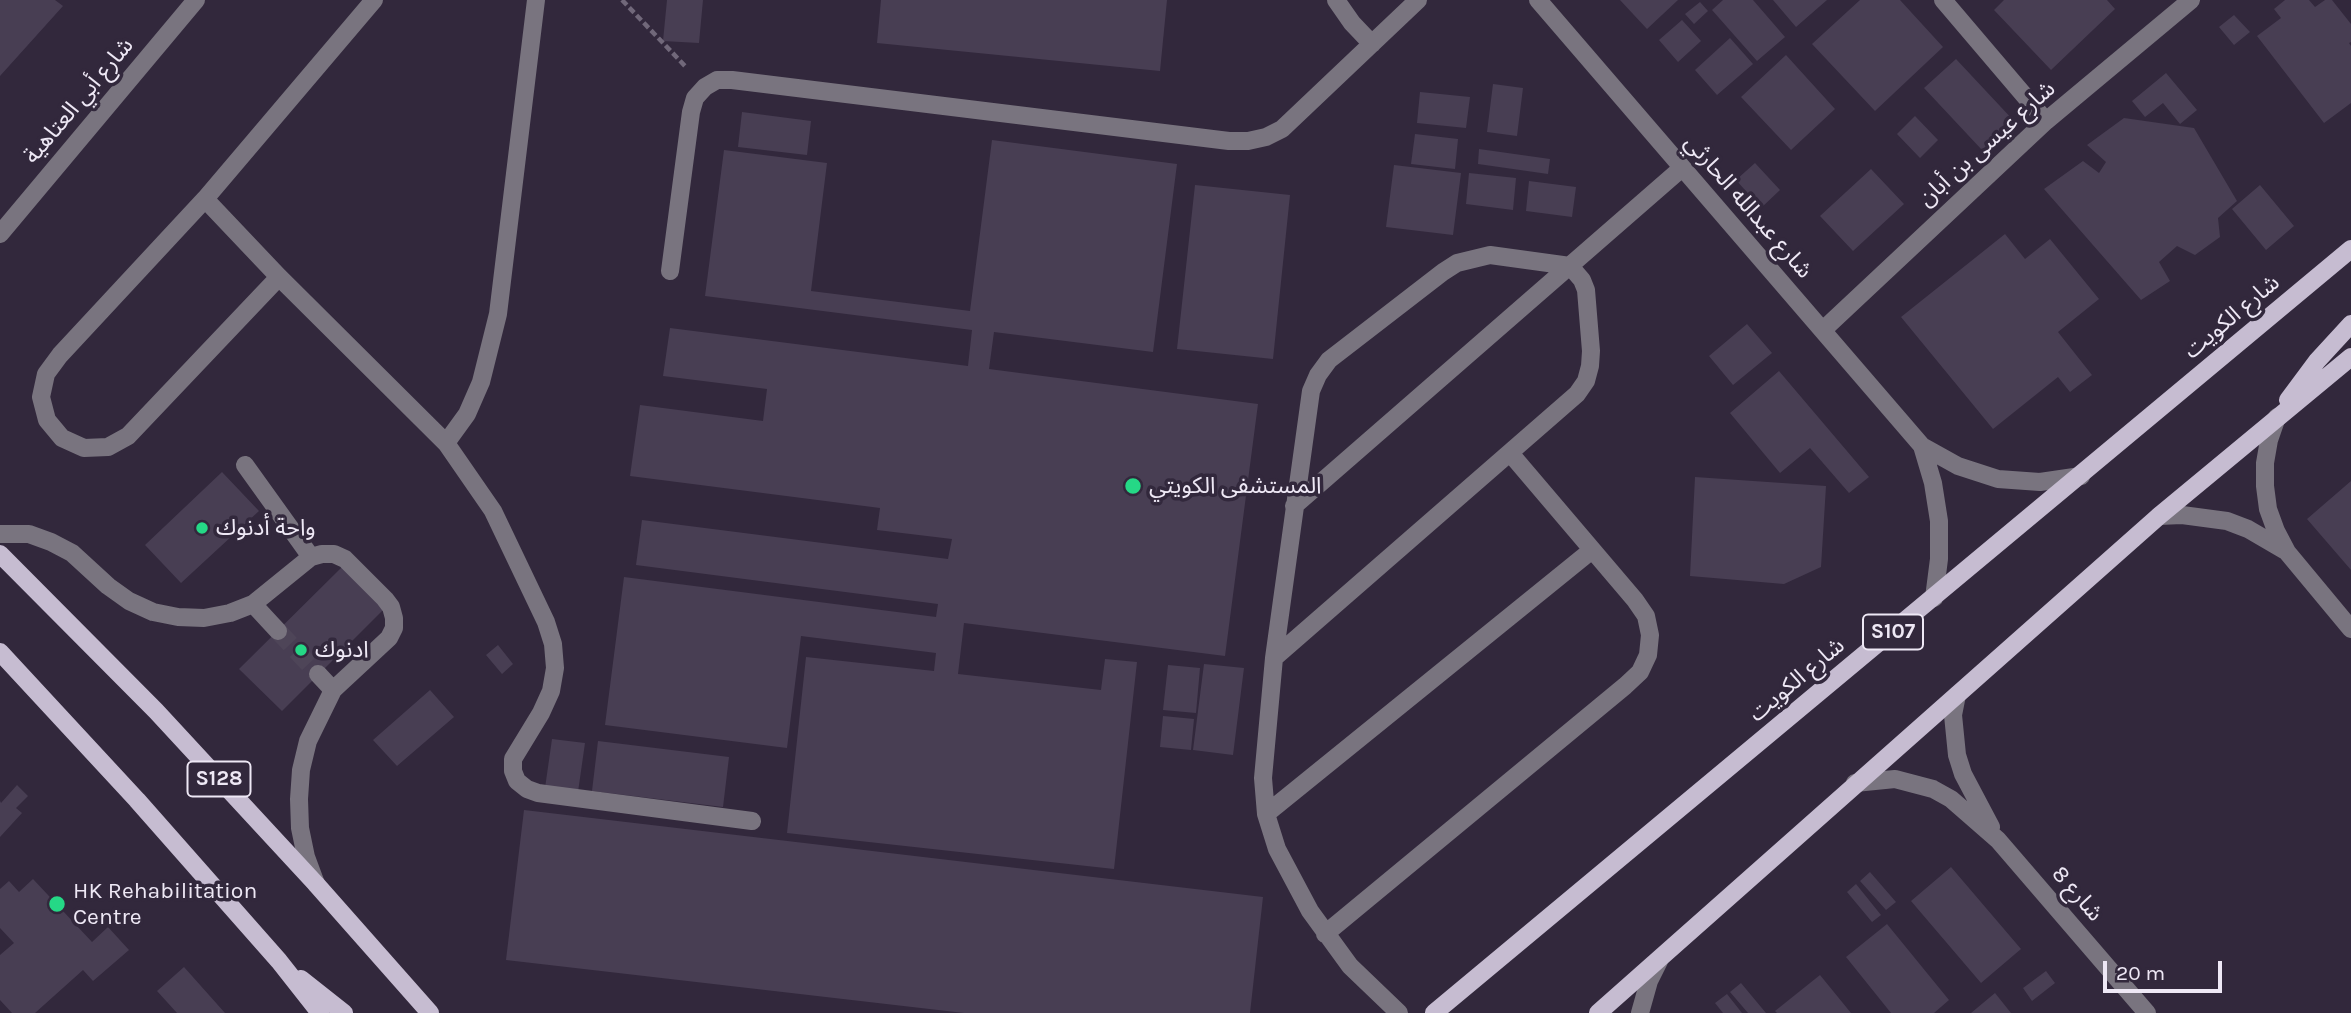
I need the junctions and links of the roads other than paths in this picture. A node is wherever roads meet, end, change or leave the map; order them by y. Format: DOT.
graph roads {
  1 [pos="196,0"];
  2 [pos="374,0"];
  3 [pos="536,0"];
  4 [pos="1336,0"];
  5 [pos="1418,0"];
  6 [pos="1538,0"];
  7 [pos="1943,0"];
  8 [pos="2191,0"];
  9 [pos="1372,44"];
  10 [pos="2046,121"];
  11 [pos="1682,168"];
  12 [pos="205,199"];
  13 [pos="0,234"];
  14 [pos="2351,249"];
  15 [pos="1570,266"];
  16 [pos="670,271"];
  17 [pos="279,277"];
  18 [pos="2351,324"];
  19 [pos="1822,330"];
  20 [pos="2351,357"];
  21 [pos="2277,417"];
  22 [pos="446,443"];
  23 [pos="1922,446"];
  24 [pos="1510,453"];
  25 [pos="245,465"];
  26 [pos="2081,476"];
  27 [pos="1294,506"];
  28 [pos="2159,516"];
  29 [pos="0,534"];
  30 [pos="1592,550"];
  31 [pos="2287,552"];
  32 [pos="0,554"];
  33 [pos="311,557"];
  34 [pos="1934,598"];
  35 [pos="253,604"];
  36 [pos="2351,629"];
  37 [pos="278,631"];
  38 [pos="0,652"];
  39 [pos="1274,658"];
  40 [pos="318,674"];
  41 [pos="333,690"];
  42 [pos="1957,695"];
  43 [pos="1855,783"];
  44 [pos="1266,814"];
  45 [pos="752,821"];
  46 [pos="1998,839"];
  47 [pos="316,884"];
  48 [pos="1325,934"];
  49 [pos="279,961"];
  50 [pos="1659,961"];
  51 [pos="320,1013"];
  52 [pos="344,1013"];
  53 [pos="429,1013"];
  54 [pos="1399,1013"];
  55 [pos="1434,1013"];
  56 [pos="1598,1013"];
  57 [pos="1640,1013"];
  58 [pos="2147,1013"];
  1 -- 13 [label="street, شارع أبي العتاهية"];
  2 -- 12 [label="street"];
  3 -- 22 [label="street"];
  4 -- 9 [label="street"];
  5 -- 9 [label="street"];
  6 -- 11 [label="street, شارع عبدالله الحارثي"];
  7 -- 10 [label="street"];
  8 -- 10 [label="street, شارع عيسى بن أبان"];
  9 -- 16 [label="street"];
  10 -- 19 [label="street, شارع عيسى بن أبان"];
  11 -- 15 [label="street"];
  11 -- 19 [label="street, شارع عبدالله الحارثي"];
  12 -- 17 [label="street"];
  12 -- 17 [label="street"];
  14 -- 26 [label="main road, شارع الكويت / S107"];
  15 -- 24 [label="street"];
  15 -- 27 [label="street"];
  15 -- 27 [label="street"];
  17 -- 22 [label="street"];
  18 -- 21 [label="main road"];
  19 -- 23 [label="street, شارع عبدالله الحارثي"];
  20 -- 21 [label="main road"];
  21 -- 28 [label="main road"];
  21 -- 31 [label="street"];
  22 -- 45 [label="street"];
  23 -- 26 [label="street, شارع عبدالله الحارثي"];
  23 -- 34 [label="street, شارع عبدالله الحارثي"];
  24 -- 30 [label="street"];
  24 -- 39 [label="street"];
  25 -- 33 [label="street"];
  26 -- 34 [label="main road, شارع الكويت / S107"];
  27 -- 39 [label="street"];
  28 -- 31 [label="street"];
  28 -- 42 [label="main road"];
  29 -- 35 [label="street"];
  30 -- 44 [label="street"];
  30 -- 48 [label="street"];
  31 -- 36 [label="street"];
  32 -- 47 [label="main road, S128"];
  33 -- 35 [label="street"];
  33 -- 41 [label="street"];
  34 -- 55 [label="main road, شارع الكويت / S107"];
  35 -- 37 [label="street"];
  38 -- 49 [label="main road"];
  39 -- 44 [label="street"];
  40 -- 41 [label="street"];
  41 -- 47 [label="street"];
  42 -- 43 [label="main road"];
  42 -- 46 [label="street, شارع 8"];
  43 -- 46 [label="street, شارع 8"];
  43 -- 50 [label="main road"];
  44 -- 48 [label="street"];
  46 -- 58 [label="street, شارع 8"];
  47 -- 53 [label="main road, S128"];
  48 -- 54 [label="street"];
  49 -- 51 [label="main road"];
  49 -- 52 [label="main road"];
  50 -- 56 [label="main road"];
  50 -- 57 [label="street"];
}
